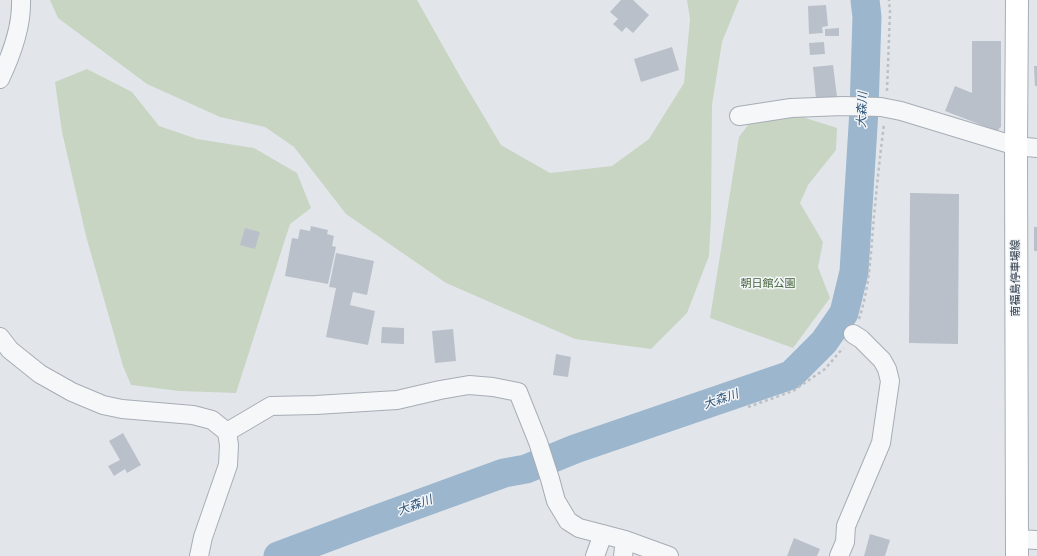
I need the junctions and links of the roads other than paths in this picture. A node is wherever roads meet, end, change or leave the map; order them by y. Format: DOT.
graph roads {
  1 [pos="21,0"];
  2 [pos="1016,0"];
  3 [pos="0,79"];
  4 [pos="739,116"];
  5 [pos="1016,146"];
  6 [pos="1037,148"];
  7 [pos="853,334"];
  8 [pos="0,337"];
  9 [pos="227,432"];
  10 [pos="603,534"];
  11 [pos="1024,545"];
  12 [pos="624,548"];
  13 [pos="198,556"];
  14 [pos="595,556"];
  15 [pos="669,556"];
  16 [pos="838,556"];
  1 -- 3 [label="street"];
  2 -- 5 [label="main road, 南福島停車場線"];
  4 -- 5 [label="street"];
  5 -- 6 [label="street"];
  5 -- 11 [label="main road, 南福島停車場線"];
  7 -- 16 [label="street"];
  8 -- 9 [label="street"];
  9 -- 10 [label="street"];
  9 -- 13 [label="street"];
  10 -- 12 [label="street"];
  10 -- 14 [label="street"];
  12 -- 15 [label="street"];
}
